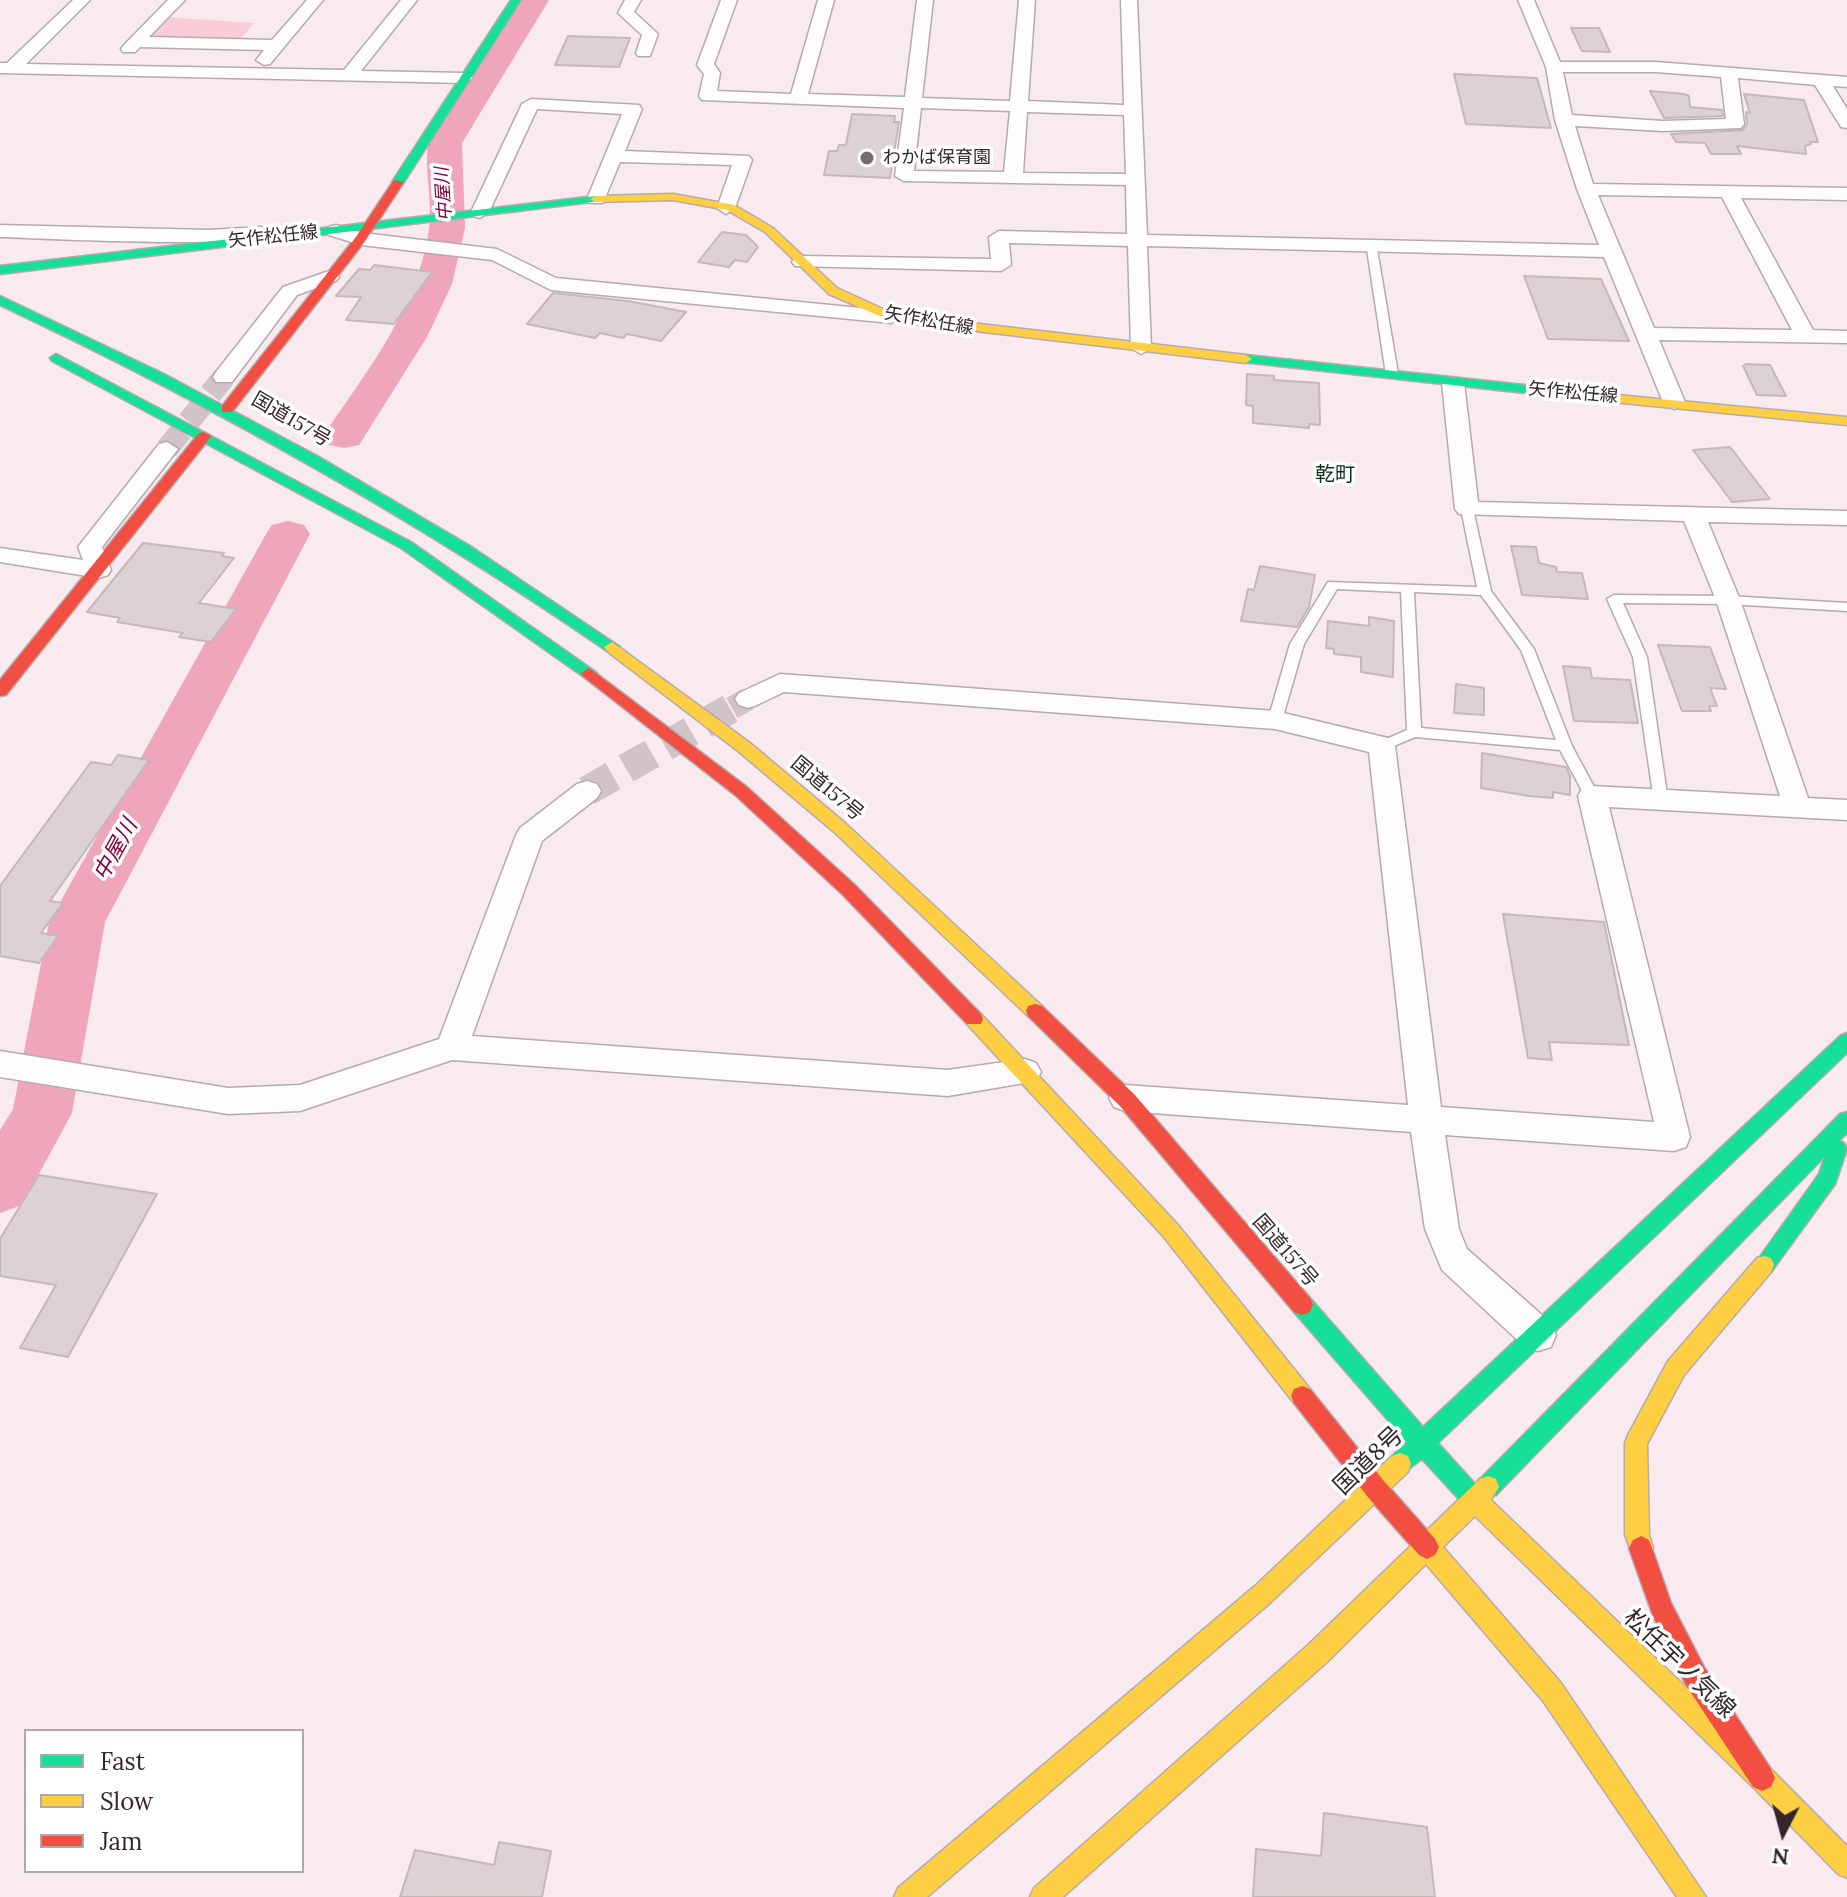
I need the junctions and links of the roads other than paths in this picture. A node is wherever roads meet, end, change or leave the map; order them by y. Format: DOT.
graph roads {
  1 [pos="82,0"];
  2 [pos="177,0"];
  3 [pos="315,0"];
  4 [pos="409,0"];
  5 [pos="516,0"];
  6 [pos="633,0"];
  7 [pos="729,0"];
  8 [pos="826,0"];
  9 [pos="925,0"];
  10 [pos="1027,0"];
  11 [pos="1129,0"];
  12 [pos="1526,0"];
  13 [pos="136,42"];
  14 [pos="277,45"];
  15 [pos="644,53"];
  16 [pos="1554,67"];
  17 [pos="6,68"];
  18 [pos="109,70"];
  19 [pos="1729,72"];
  20 [pos="253,73"];
  21 [pos="349,75"];
  22 [pos="465,78"];
  23 [pos="1821,80"];
  24 [pos="1847,82"];
  25 [pos="798,100"];
  26 [pos="912,105"];
  27 [pos="1018,107"];
  28 [pos="1131,110"];
  29 [pos="1564,120"];
  30 [pos="1847,123"];
  31 [pos="613,156"];
  32 [pos="1013,178"];
  33 [pos="1136,180"];
  34 [pos="1586,189"];
  35 [pos="1729,192"];
  36 [pos="1847,194"];
  37 [pos="596,199"];
  38 [pos="726,208"];
  39 [pos="475,213"];
  40 [pos="333,230"];
  41 [pos="0,231"];
  42 [pos="366,232"];
  43 [pos="1137,239"];
  44 [pos="1371,243"];
  45 [pos="1613,251"];
  46 [pos="802,262"];
  47 [pos="0,270"];
  48 [pos="329,277"];
  49 [pos="0,300"];
  50 [pos="891,317"];
  51 [pos="1647,334"];
  52 [pos="1806,336"];
  53 [pos="1847,337"];
  54 [pos="1141,348"];
  55 [pos="43,351"];
  56 [pos="1392,374"];
  57 [pos="224,377"];
  58 [pos="1453,383"];
  59 [pos="1674,402"];
  60 [pos="227,409"];
  61 [pos="1847,421"];
  62 [pos="204,436"];
  63 [pos="167,449"];
  64 [pos="1467,509"];
  65 [pos="1692,512"];
  66 [pos="1847,518"];
  67 [pos="0,555"];
  68 [pos="99,570"];
  69 [pos="1407,590"];
  70 [pos="1485,591"];
  71 [pos="1728,600"];
  72 [pos="1847,607"];
  73 [pos="0,691"];
  74 [pos="748,699"];
  75 [pos="1275,720"];
  76 [pos="1414,732"];
  77 [pos="1382,746"];
  78 [pos="1565,746"];
  79 [pos="587,791"];
  80 [pos="1592,796"];
  81 [pos="1661,801"];
  82 [pos="1797,807"];
  83 [pos="1847,810"];
  84 [pos="1847,1041"];
  85 [pos="452,1047"];
  86 [pos="0,1064"];
  87 [pos="1025,1072"];
  88 [pos="1125,1098"];
  89 [pos="1426,1120"];
  90 [pos="1847,1120"];
  91 [pos="1538,1335"];
  92 [pos="1420,1445"];
  93 [pos="1375,1488"];
  94 [pos="1475,1500"];
  95 [pos="1427,1547"];
  96 [pos="1762,1778"];
  97 [pos="1847,1865"];
  98 [pos="907,1897"];
  99 [pos="1043,1897"];
  100 [pos="1693,1897"];
  1 -- 17 [label="street"];
  2 -- 13 [label="street"];
  3 -- 14 [label="street"];
  4 -- 21 [label="street"];
  5 -- 22 [label="main road"];
  6 -- 15 [label="street"];
  7 -- 25 [label="street"];
  8 -- 25 [label="street"];
  9 -- 26 [label="street"];
  10 -- 27 [label="street"];
  11 -- 28 [label="street"];
  12 -- 16 [label="street"];
  13 -- 14 [label="street"];
  13 -- 18 [label="street"];
  14 -- 20 [label="street"];
  16 -- 19 [label="street"];
  16 -- 29 [label="street"];
  17 -- 18 [label="street"];
  18 -- 20 [label="street"];
  19 -- 23 [label="street"];
  19 -- 29 [label="street"];
  20 -- 21 [label="street"];
  21 -- 22 [label="street"];
  22 -- 42 [label="main road"];
  23 -- 24 [label="street"];
  23 -- 30 [label="street"];
  25 -- 26 [label="street"];
  26 -- 27 [label="street"];
  26 -- 32 [label="street"];
  27 -- 28 [label="street"];
  27 -- 32 [label="street"];
  28 -- 33 [label="street"];
  29 -- 34 [label="street"];
  31 -- 37 [label="street"];
  31 -- 38 [label="street"];
  31 -- 39 [label="street"];
  32 -- 33 [label="street"];
  33 -- 43 [label="street"];
  34 -- 35 [label="street"];
  34 -- 45 [label="street"];
  35 -- 36 [label="street"];
  35 -- 52 [label="street"];
  37 -- 38 [label="main road, 矢作松任線"];
  37 -- 39 [label="main road, 矢作松任線"];
  38 -- 46 [label="main road, 矢作松任線"];
  39 -- 42 [label="main road, 矢作松任線"];
  40 -- 41 [label="street"];
  40 -- 42 [label="street"];
  40 -- 47 [label="main road, 矢作松任線"];
  42 -- 48 [label="main road"];
  42 -- 50 [label="street"];
  43 -- 44 [label="street"];
  43 -- 46 [label="street"];
  43 -- 54 [label="street"];
  44 -- 45 [label="street"];
  44 -- 56 [label="lane"];
  45 -- 51 [label="street"];
  46 -- 50 [label="main road, 矢作松任線"];
  48 -- 57 [label="street"];
  48 -- 60 [label="main road"];
  49 -- 60 [label="main road, 国道157号"];
  50 -- 54 [label="main road, 矢作松任線"];
  51 -- 52 [label="street"];
  51 -- 59 [label="street"];
  52 -- 53 [label="street"];
  54 -- 56 [label="main road, 矢作松任線"];
  55 -- 62 [label="main road"];
  56 -- 58 [label="main road, 矢作松任線"];
  58 -- 59 [label="main road, 矢作松任線"];
  58 -- 64 [label="street"];
  59 -- 61 [label="main road, 矢作松任線"];
  60 -- 88 [label="main road, 国道157号"];
  62 -- 68 [label="main road"];
  62 -- 87 [label="main road"];
  63 -- 68 [label="street"];
  64 -- 65 [label="street"];
  64 -- 70 [label="lane"];
  65 -- 66 [label="street"];
  65 -- 71 [label="street"];
  67 -- 68 [label="street"];
  68 -- 73 [label="main road"];
  69 -- 70 [label="lane"];
  69 -- 75 [label="lane"];
  69 -- 76 [label="lane"];
  70 -- 78 [label="lane"];
  71 -- 72 [label="lane"];
  71 -- 81 [label="lane"];
  71 -- 82 [label="street"];
  74 -- 75 [label="street"];
  75 -- 77 [label="street"];
  76 -- 77 [label="lane"];
  76 -- 78 [label="lane"];
  77 -- 89 [label="street"];
  78 -- 80 [label="lane"];
  79 -- 85 [label="street"];
  80 -- 81 [label="street"];
  80 -- 89 [label="street"];
  81 -- 82 [label="street"];
  82 -- 83 [label="street"];
  84 -- 91 [label="main road, 国道8号"];
  85 -- 86 [label="street"];
  85 -- 87 [label="street"];
  87 -- 93 [label="main road"];
  88 -- 89 [label="street"];
  88 -- 92 [label="main road, 国道157号"];
  89 -- 91 [label="street"];
  90 -- 94 [label="main road"];
  90 -- 96 [label="main road"];
  91 -- 92 [label="main road, 国道8号"];
  92 -- 93 [label="main road, 国道8号"];
  92 -- 94 [label="main road, 国道157号"];
  93 -- 95 [label="main road"];
  93 -- 98 [label="main road, 国道8号"];
  94 -- 95 [label="main road"];
  94 -- 96 [label="main road, 松任宇ノ気線"];
  95 -- 99 [label="main road"];
  95 -- 100 [label="main road"];
  96 -- 97 [label="main road, 松任宇ノ気線"];
}
